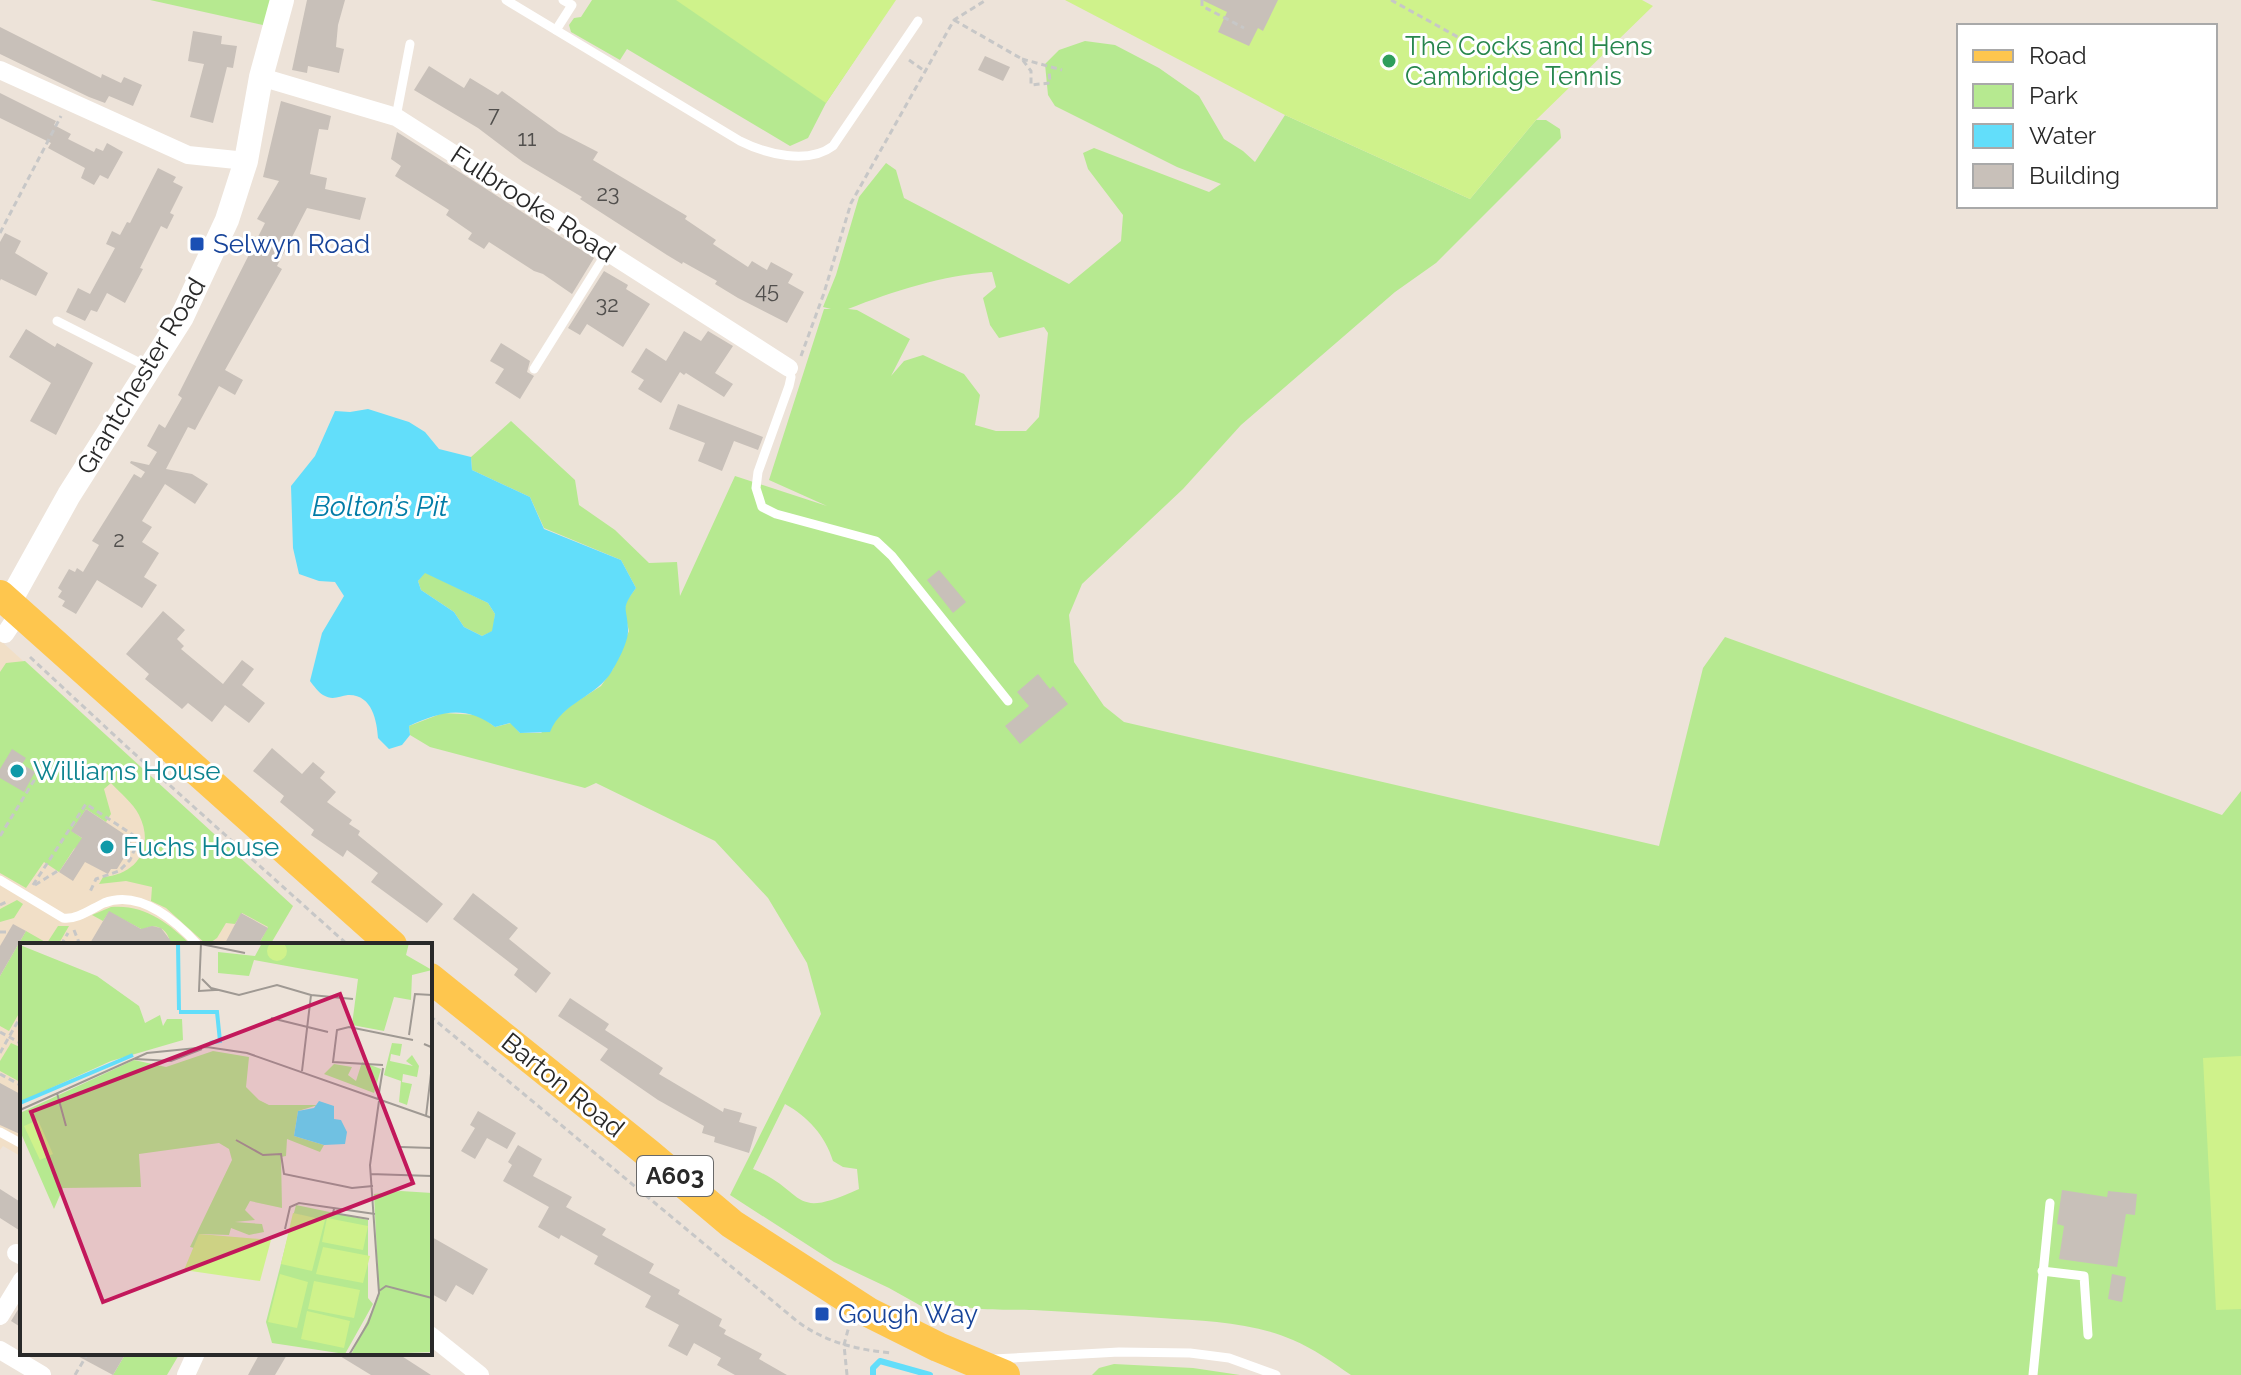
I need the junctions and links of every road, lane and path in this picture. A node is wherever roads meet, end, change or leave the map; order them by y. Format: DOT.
graph roads {
  1 [pos="282,0"];
  2 [pos="506,0"];
  3 [pos="563,0"];
  4 [pos="986,0"];
  5 [pos="1202,0"];
  6 [pos="1391,0"];
  7 [pos="954,20"];
  8 [pos="918,21"];
  9 [pos="1244,28"];
  10 [pos="556,30"];
  11 [pos="1465,41"];
  12 [pos="410,44"];
  13 [pos="897,52"];
  14 [pos="1022,59"];
  15 [pos="0,70"];
  16 [pos="1049,70"];
  17 [pos="1062,70"];
  18 [pos="926,72"];
  19 [pos="261,77"];
  20 [pos="69,102"];
  21 [pos="396,117"];
  22 [pos="246,161"];
  23 [pos="0,233"];
  24 [pos="607,252"];
  25 [pos="57,321"];
  26 [pos="150,368"];
  27 [pos="789,368"];
  28 [pos="534,369"];
  29 [pos="7,617"];
  30 [pos="1008,701"];
  31 [pos="41,769"];
  32 [pos="0,836"];
  33 [pos="0,880"];
  34 [pos="32,886"];
  35 [pos="78,916"];
  36 [pos="74,929"];
  37 [pos="0,932"];
  38 [pos="8,932"];
  39 [pos="79,943"];
  40 [pos="196,943"];
  41 [pos="346,943"];
  42 [pos="390,943"];
  43 [pos="432,980"];
  44 [pos="20,1018"];
  45 [pos="432,1018"];
  46 [pos="0,1032"];
  47 [pos="9,1037"];
  48 [pos="20,1043"];
  49 [pos="0,1053"];
  50 [pos="0,1074"];
  51 [pos="20,1085"];
  52 [pos="0,1132"];
  53 [pos="20,1143"];
  54 [pos="2050,1203"];
  55 [pos="2042,1271"];
  56 [pos="20,1283"];
  57 [pos="855,1303"];
  58 [pos="0,1316"];
  59 [pos="2088,1335"];
  60 [pos="432,1336"];
  61 [pos="844,1345"];
  62 [pos="0,1350"];
  63 [pos="900,1353"];
  64 [pos="87,1355"];
  65 [pos="195,1355"];
  66 [pos="971,1361"];
  67 [pos="476,1366"];
  68 [pos="42,1375"];
  69 [pos="75,1375"];
  70 [pos="186,1375"];
  71 [pos="847,1375"];
  72 [pos="1005,1375"];
  73 [pos="1276,1375"];
  74 [pos="2033,1375"];
  1 -- 19 [label="street, Grantchester Road"];
  2 -- 10 [label="lane"];
  3 -- 10 [label="lane"];
  4 -- 7 [label="path"];
  5 -- 9 [label="path"];
  6 -- 11 [label="path"];
  7 -- 14 [label="path"];
  7 -- 18 [label="path"];
  8 -- 13 [label="lane"];
  10 -- 13 [label="lane"];
  12 -- 21 [label="lane"];
  13 -- 18 [label="path"];
  14 -- 16 [label="path"];
  14 -- 17 [label="path"];
  15 -- 20 [label="street"];
  18 -- 27 [label="path"];
  19 -- 21 [label="street, Fulbrooke Road"];
  19 -- 22 [label="street, Grantchester Road"];
  20 -- 22 [label="street"];
  20 -- 23 [label="path"];
  21 -- 24 [label="street, Fulbrooke Road"];
  22 -- 26 [label="street, Grantchester Road"];
  24 -- 27 [label="street, Fulbrooke Road"];
  24 -- 28 [label="lane"];
  25 -- 26 [label="lane"];
  26 -- 29 [label="street, Grantchester Road"];
  27 -- 30 [label="lane"];
  29 -- 41 [label="path"];
  29 -- 42 [label="main road"];
  31 -- 32 [label="path"];
  33 -- 35 [label="lane"];
  34 -- 35 [label="path"];
  35 -- 40 [label="lane"];
  36 -- 39 [label="path"];
  37 -- 38 [label="path"];
  43 -- 57 [label="main road, Barton Road / A603"];
  44 -- 47 [label="path"];
  45 -- 61 [label="path"];
  46 -- 47 [label="path"];
  47 -- 48 [label="path"];
  47 -- 49 [label="path"];
  50 -- 51 [label="path"];
  52 -- 53 [label="lane"];
  54 -- 55 [label="lane"];
  55 -- 59 [label="lane"];
  55 -- 74 [label="lane"];
  56 -- 58 [label="street"];
  57 -- 61 [label="path"];
  57 -- 66 [label="main road, Barton Road / A603"];
  60 -- 67 [label="street"];
  61 -- 63 [label="path"];
  61 -- 71 [label="path"];
  62 -- 68 [label="street"];
  64 -- 69 [label="path"];
  65 -- 70 [label="street"];
  66 -- 72 [label="main road, A603"];
  66 -- 73 [label="lane"];
}
